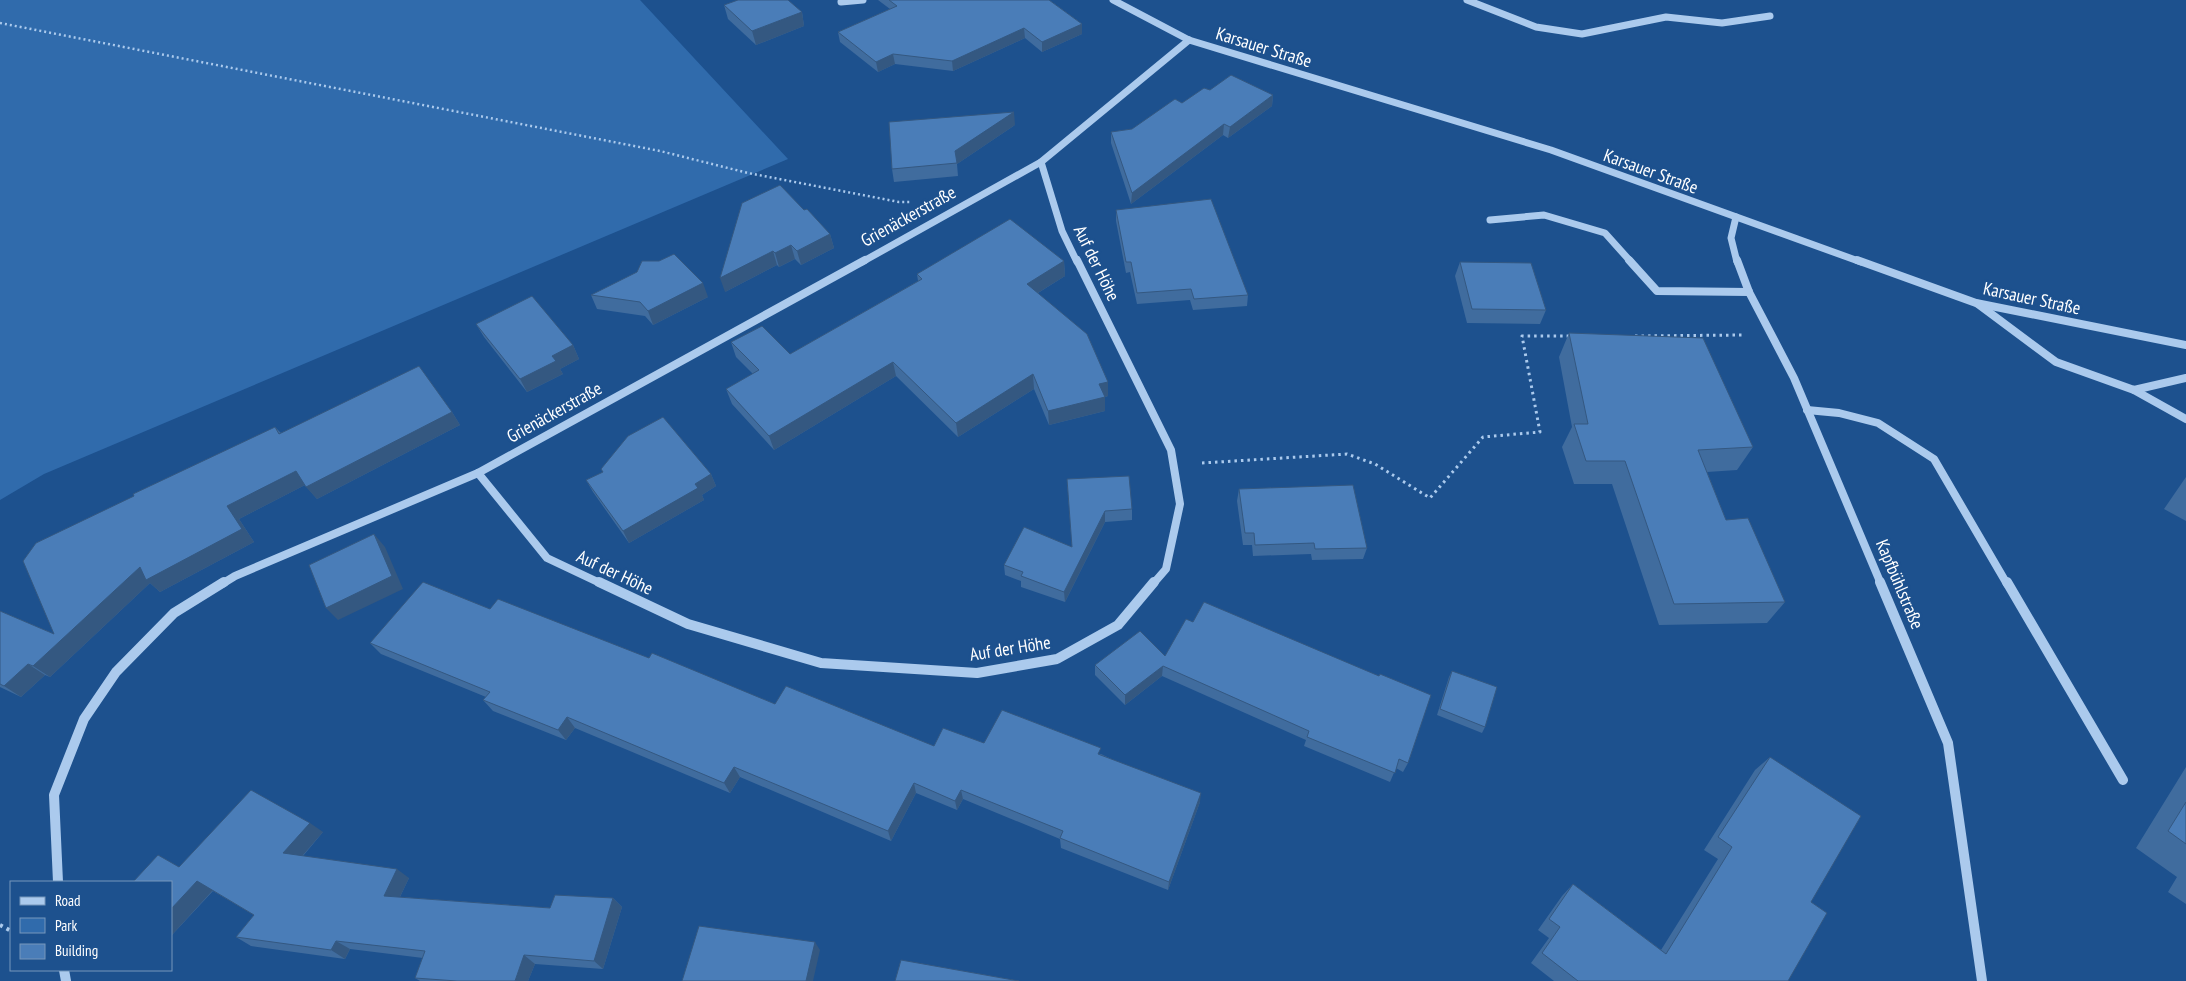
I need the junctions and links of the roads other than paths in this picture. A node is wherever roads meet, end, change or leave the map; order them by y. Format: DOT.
graph roads {
  1 [pos="863,0"];
  2 [pos="1113,0"];
  3 [pos="1468,0"];
  4 [pos="841,2"];
  5 [pos="1770,16"];
  6 [pos="1189,40"];
  7 [pos="1041,162"];
  8 [pos="1736,218"];
  9 [pos="1490,220"];
  10 [pos="1749,292"];
  11 [pos="1976,303"];
  12 [pos="2186,345"];
  13 [pos="2186,378"];
  14 [pos="2134,390"];
  15 [pos="1807,410"];
  16 [pos="2186,419"];
  17 [pos="478,473"];
  18 [pos="2122,780"];
  19 [pos="58,881"];
  20 [pos="1982,981"];
  1 -- 4 [label="street"];
  2 -- 6 [label="street, Karsauer Straße"];
  3 -- 5 [label="street"];
  6 -- 7 [label="street, Grienäckerstraße"];
  6 -- 8 [label="street, Karsauer Straße"];
  7 -- 17 [label="street, Grienäckerstraße"];
  7 -- 17 [label="street, Auf der Höhe"];
  8 -- 10 [label="street, Kapfbühlstraße"];
  8 -- 11 [label="street, Karsauer Straße"];
  9 -- 10 [label="street"];
  10 -- 15 [label="street, Kapfbühlstraße"];
  11 -- 12 [label="street, Karsauer Straße"];
  11 -- 14 [label="street"];
  13 -- 14 [label="street"];
  14 -- 16 [label="street"];
  15 -- 18 [label="street"];
  15 -- 20 [label="street, Kapfbühlstraße"];
  17 -- 19 [label="street, Grienäckerstraße"];
}
